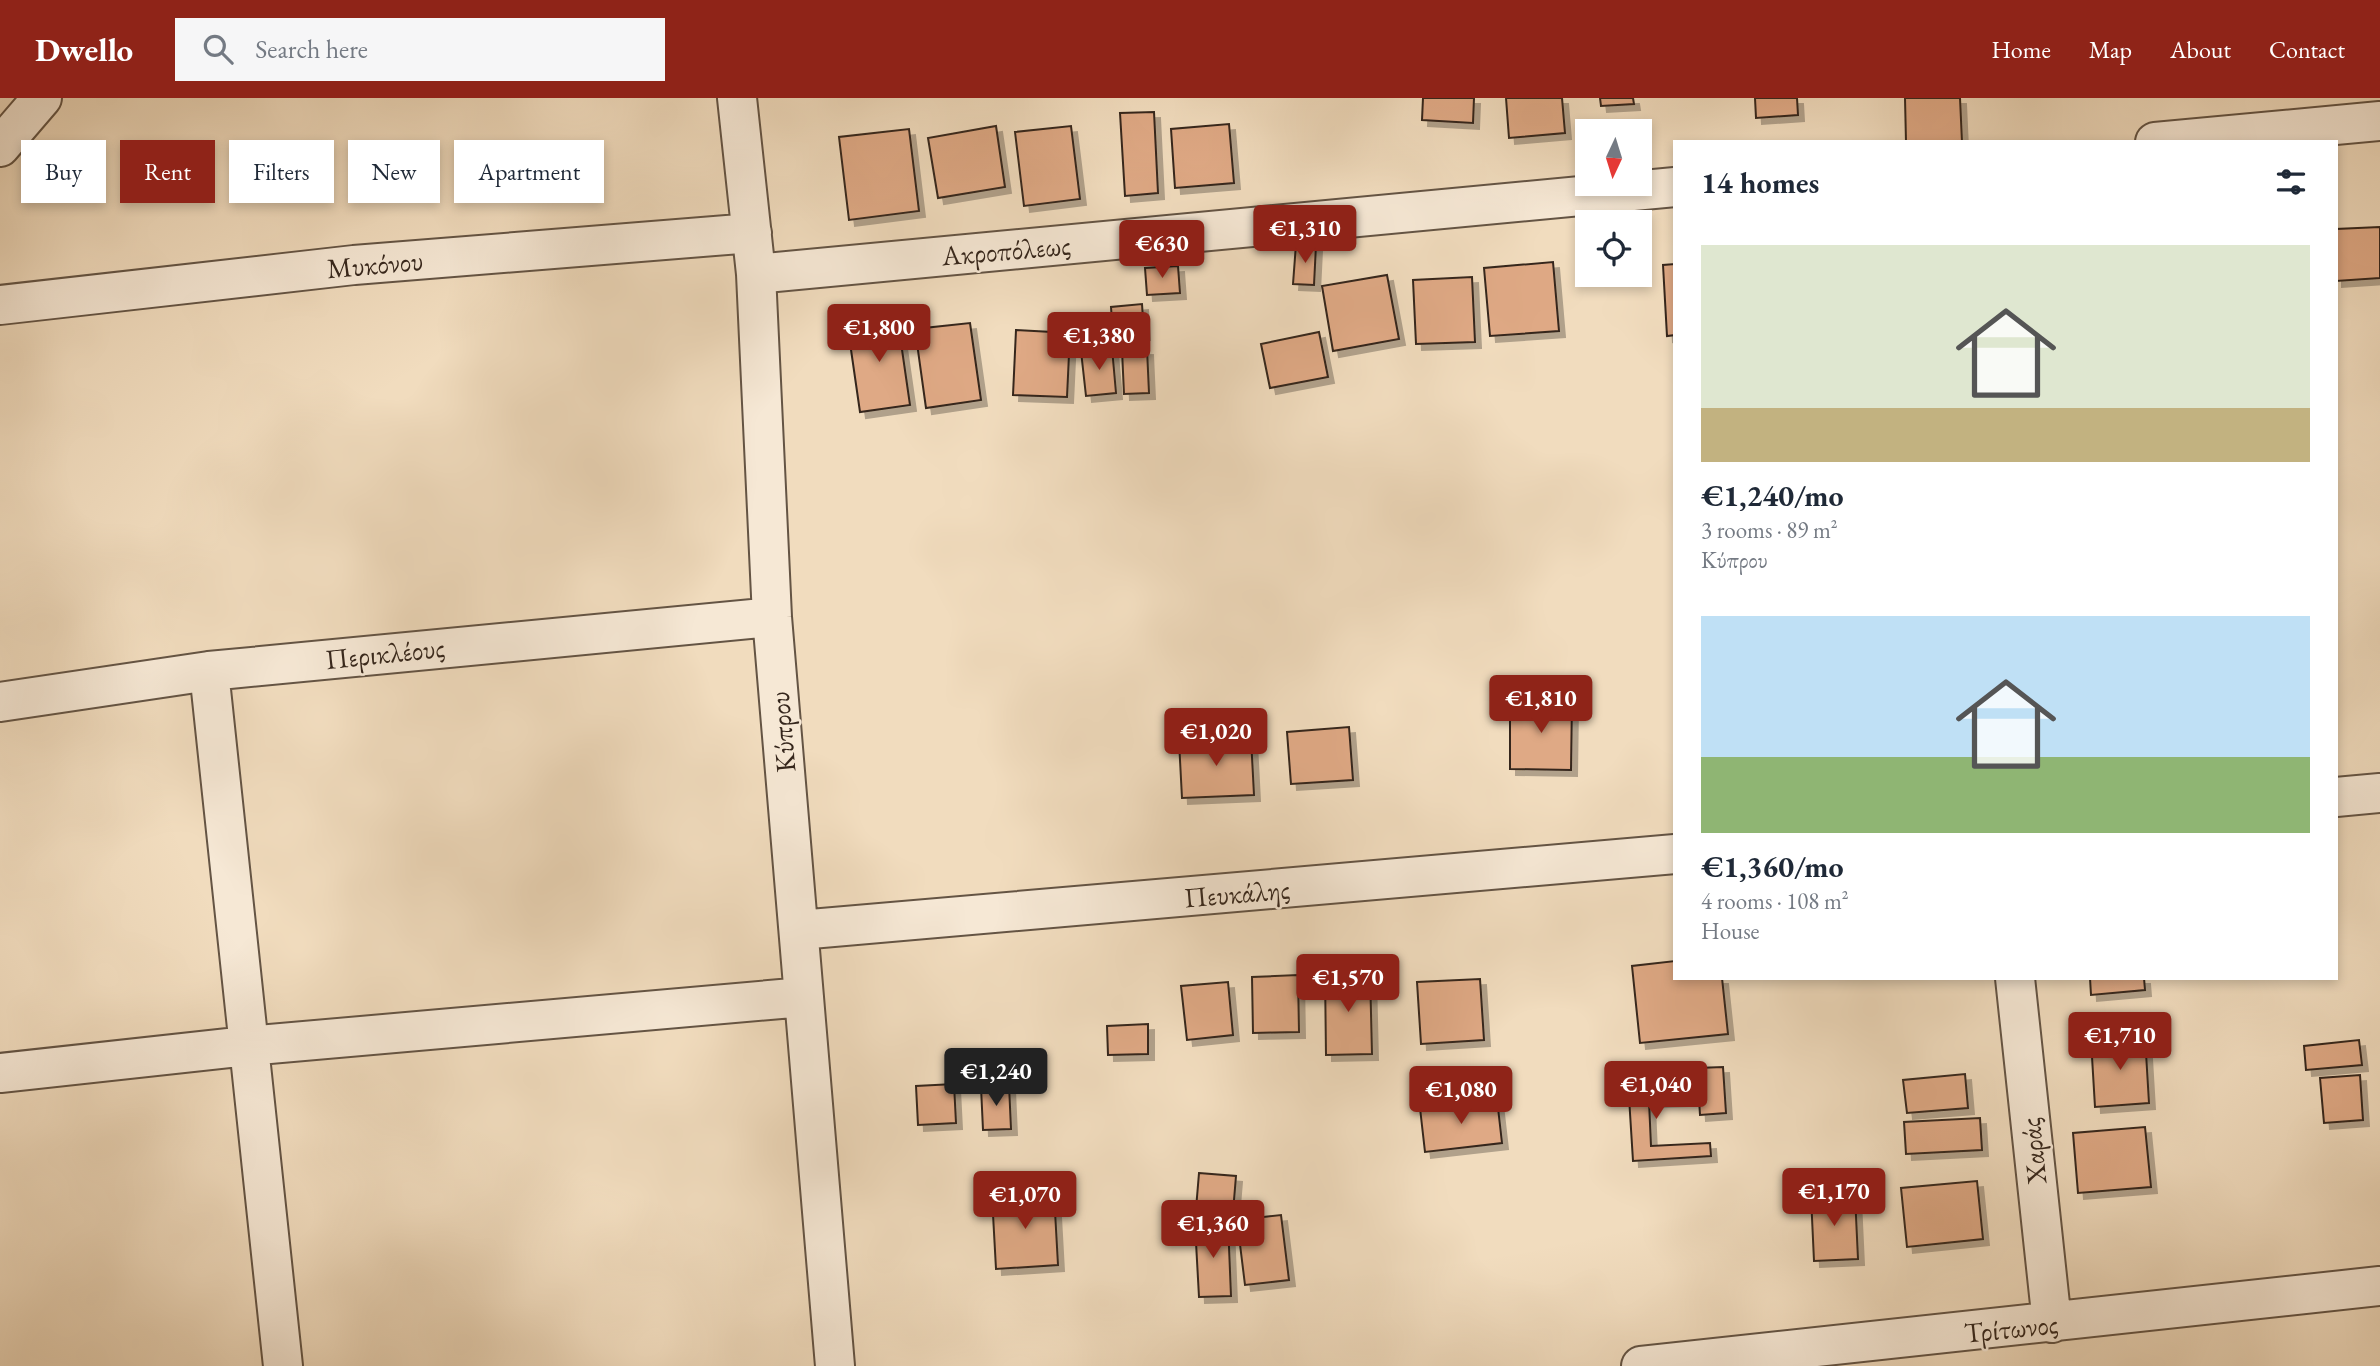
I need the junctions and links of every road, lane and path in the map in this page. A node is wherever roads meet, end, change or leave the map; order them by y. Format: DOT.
graph roads {
  1 [pos="42,98"];
  2 [pos="737,98"];
  3 [pos="2380,121"];
  4 [pos="2176,140"];
  5 [pos="0,147"];
  6 [pos="1673,187"];
  7 [pos="752,233"];
  8 [pos="756,274"];
  9 [pos="0,305"];
  10 [pos="772,617"];
  11 [pos="209,671"];
  12 [pos="0,702"];
  13 [pos="2380,793"];
  14 [pos="2338,797"];
  15 [pos="1673,854"];
  16 [pos="799,930"];
  17 [pos="2015,980"];
  18 [pos="804,998"];
  19 [pos="247,1046"];
  20 [pos="0,1073"];
  21 [pos="2380,1286"];
  22 [pos="2052,1323"];
  23 [pos="284,1366"];
  24 [pos="835,1366"];
  25 [pos="1641,1366"];
  1 -- 5 [label="street"];
  2 -- 7 [label="street, Κύπρου"];
  3 -- 4 [label="street"];
  6 -- 8 [label="street, Ακροπόλεως"];
  7 -- 8 [label="street, Κύπρου"];
  7 -- 9 [label="street, Μυκόνου"];
  8 -- 10 [label="street, Κύπρου"];
  10 -- 11 [label="street, Περικλέους"];
  10 -- 16 [label="street, Κύπρου"];
  11 -- 12 [label="street, Περικλέους"];
  11 -- 19 [label="street"];
  13 -- 14 [label="street"];
  15 -- 16 [label="street, Πευκάλης"];
  16 -- 18 [label="street, Κύπρου"];
  17 -- 22 [label="street, Χαράς"];
  18 -- 19 [label="street"];
  18 -- 24 [label="street, Κύπρου"];
  19 -- 20 [label="street"];
  19 -- 23 [label="street"];
  21 -- 22 [label="street, Τρίτωνος"];
  22 -- 25 [label="street, Τρίτωνος"];
}
